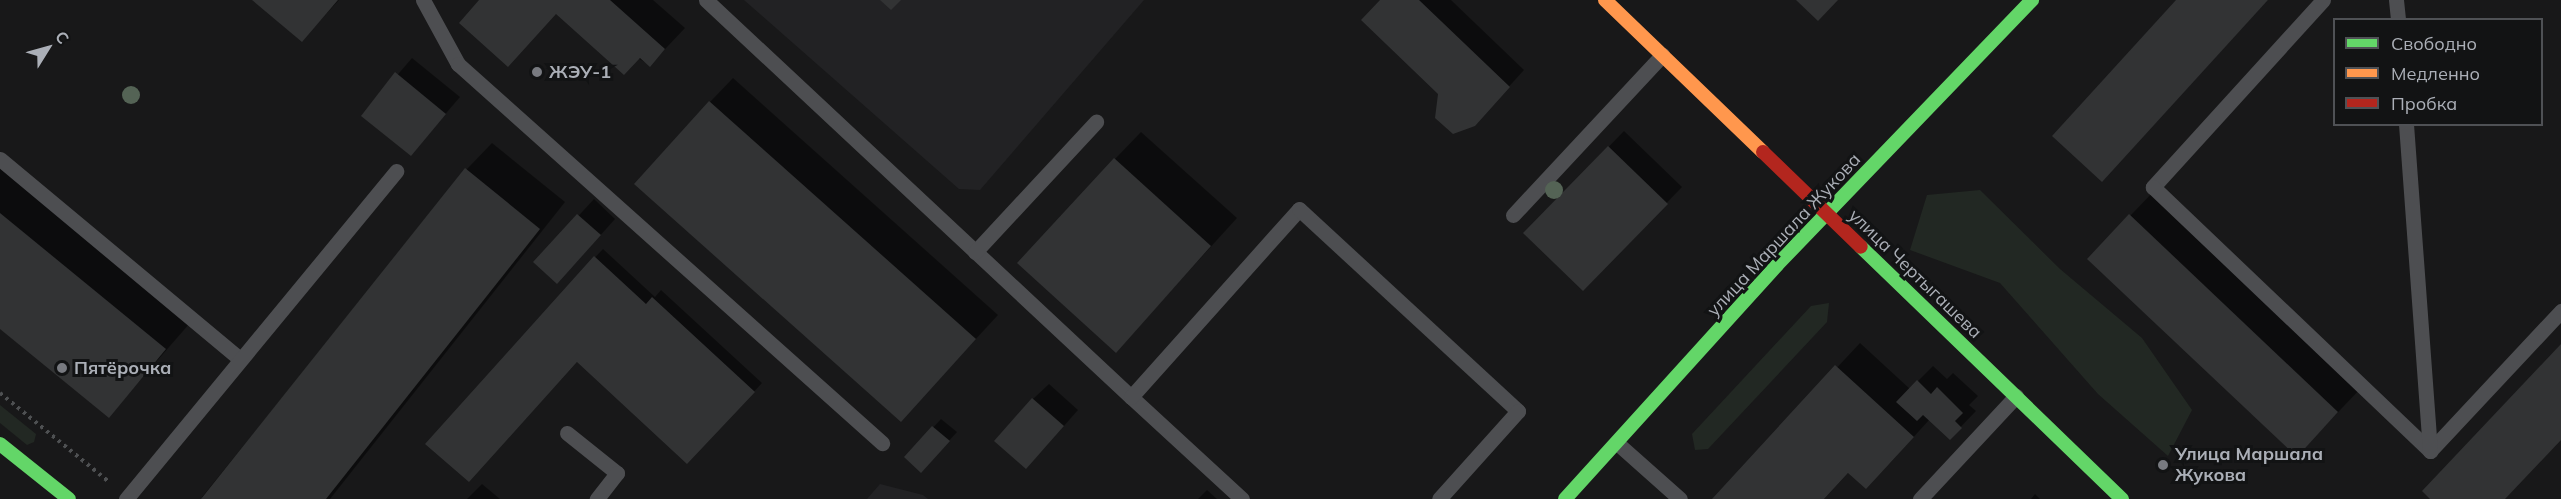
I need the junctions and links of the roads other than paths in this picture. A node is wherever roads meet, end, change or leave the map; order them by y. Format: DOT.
graph roads {
  1 [pos="423,0"];
  2 [pos="706,0"];
  3 [pos="1605,0"];
  4 [pos="2032,0"];
  5 [pos="2324,0"];
  6 [pos="2396,0"];
  7 [pos="2398,18"];
  8 [pos="1662,55"];
  9 [pos="1096,122"];
  10 [pos="2406,126"];
  11 [pos="0,159"];
  12 [pos="396,171"];
  13 [pos="1827,214"];
  14 [pos="1513,215"];
  15 [pos="975,252"];
  16 [pos="2561,311"];
  17 [pos="240,359"];
  18 [pos="2016,396"];
  19 [pos="1131,397"];
  20 [pos="567,433"];
  21 [pos="882,443"];
  22 [pos="1617,443"];
  23 [pos="0,444"];
  24 [pos="2430,451"];
  25 [pos="127,498"];
  26 [pos="69,499"];
  27 [pos="597,499"];
  28 [pos="1242,499"];
  29 [pos="1438,499"];
  30 [pos="1565,499"];
  31 [pos="1680,499"];
  32 [pos="1920,499"];
  33 [pos="2122,499"];
  1 -- 21 [label="lane"];
  2 -- 15 [label="lane"];
  3 -- 8 [label="street, улица Чертыгашева"];
  4 -- 13 [label="street, улица Маршала Жукова"];
  5 -- 24 [label="lane"];
  6 -- 7 [label="lane"];
  8 -- 13 [label="street, улица Чертыгашева"];
  8 -- 14 [label="lane"];
  9 -- 15 [label="lane"];
  10 -- 24 [label="lane"];
  11 -- 17 [label="lane"];
  12 -- 17 [label="lane"];
  13 -- 18 [label="street, улица Чертыгашева"];
  13 -- 22 [label="street, улица Маршала Жукова"];
  15 -- 19 [label="lane"];
  16 -- 24 [label="lane"];
  17 -- 25 [label="lane"];
  18 -- 32 [label="lane"];
  18 -- 33 [label="street, улица Чертыгашева"];
  19 -- 28 [label="lane"];
  19 -- 29 [label="lane"];
  20 -- 27 [label="lane"];
  22 -- 30 [label="street, улица Маршала Жукова"];
  22 -- 31 [label="lane"];
  23 -- 26 [label="street"];
}
